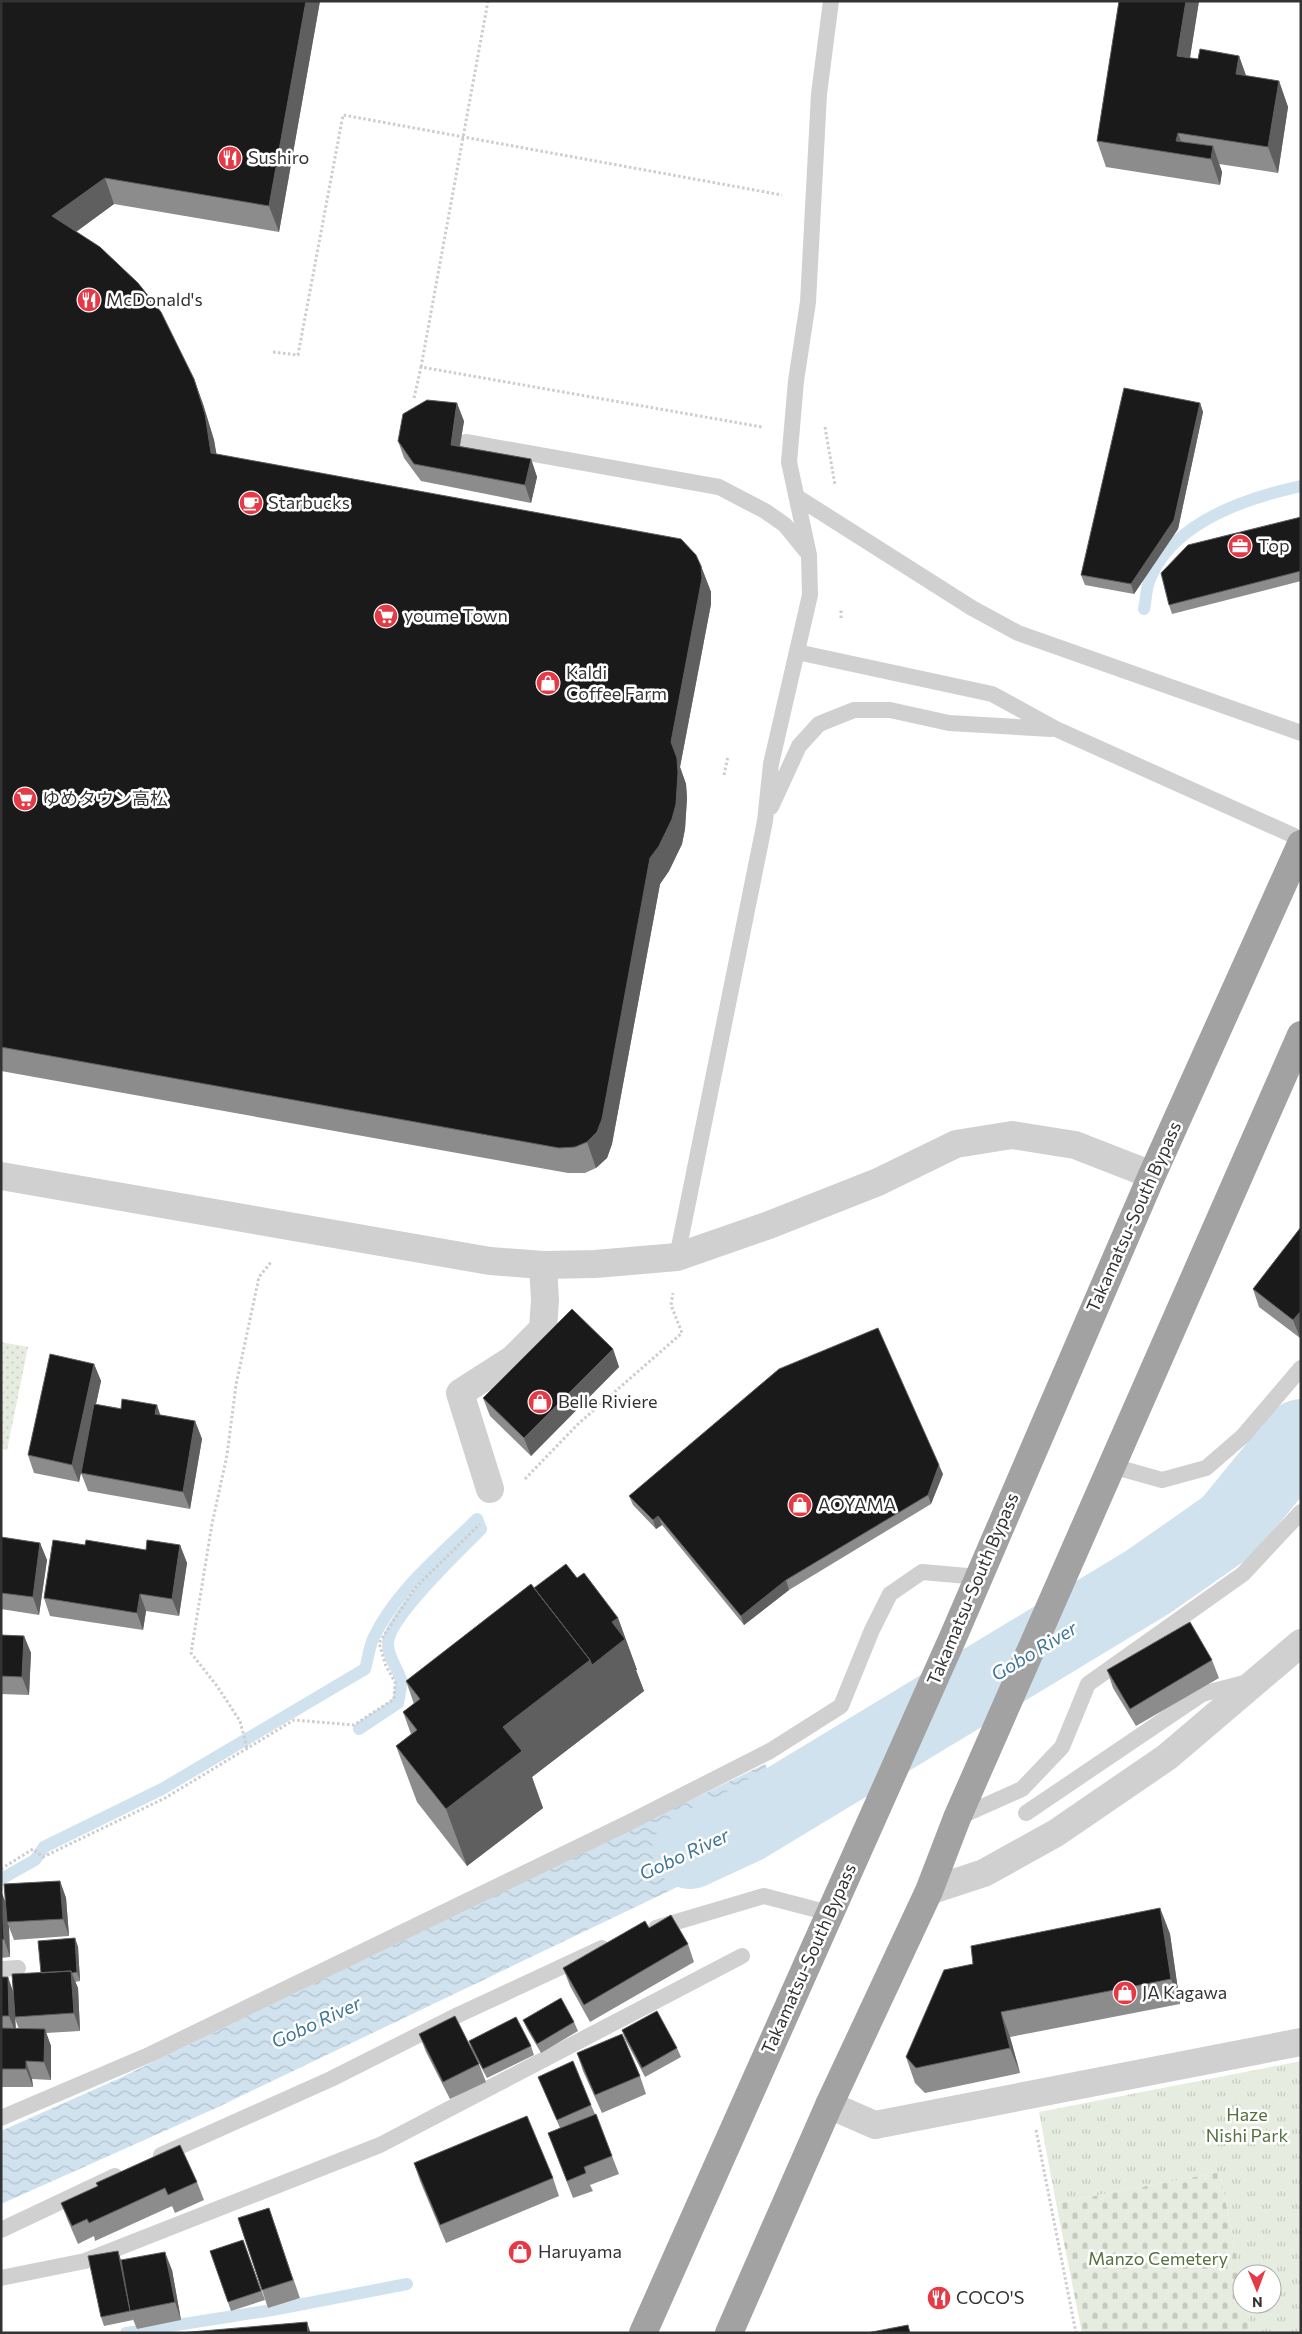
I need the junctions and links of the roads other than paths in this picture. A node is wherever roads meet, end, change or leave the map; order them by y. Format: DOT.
graph roads {
  1 [pos="831,1"];
  2 [pos="466,442"];
  3 [pos="796,497"];
  4 [pos="809,555"];
  5 [pos="797,652"];
  6 [pos="1056,729"];
  7 [pos="1301,733"];
  8 [pos="765,821"];
  9 [pos="1301,839"];
  10 [pos="1301,844"];
  11 [pos="1301,1036"];
  12 [pos="1152,1175"];
  13 [pos="1,1176"];
  14 [pos="677,1257"];
  15 [pos="543,1265"];
  16 [pos="1301,1368"];
  17 [pos="1112,1466"];
  18 [pos="490,1489"];
  19 [pos="1301,1512"];
  20 [pos="980,1577"];
  21 [pos="1301,1643"];
  22 [pos="1260,1678"];
  23 [pos="1026,1813"];
  24 [pos="957,1818"];
  25 [pos="929,1891"];
  26 [pos="829,1913"];
  27 [pos="642,1932"];
  28 [pos="614,1942"];
  29 [pos="742,1956"];
  30 [pos="18,1968"];
  31 [pos="1,1969"];
  32 [pos="1301,2042"];
  33 [pos="829,2105"];
  34 [pos="1,2118"];
  35 [pos="149,2161"];
  36 [pos="131,2169"];
  37 [pos="1,2230"];
  38 [pos="1,2278"];
  39 [pos="643,2333"];
  40 [pos="729,2333"];
  1 -- 3 [label="lane"];
  2 -- 4 [label="lane"];
  3 -- 4 [label="lane"];
  3 -- 7 [label="lane"];
  4 -- 5 [label="lane"];
  5 -- 6 [label="lane"];
  5 -- 8 [label="lane"];
  6 -- 8 [label="lane"];
  6 -- 9 [label="lane"];
  8 -- 14 [label="lane"];
  10 -- 12 [label="highway, Takamatsu-South Bypass"];
  11 -- 17 [label="highway"];
  12 -- 14 [label="street"];
  12 -- 20 [label="highway, Takamatsu-South Bypass"];
  13 -- 15 [label="street"];
  14 -- 15 [label="street"];
  15 -- 18 [label="street"];
  16 -- 17 [label="lane"];
  17 -- 24 [label="highway"];
  19 -- 24 [label="lane"];
  20 -- 26 [label="highway, Takamatsu-South Bypass"];
  20 -- 34 [label="lane"];
  21 -- 22 [label="street"];
  22 -- 23 [label="lane"];
  22 -- 25 [label="street"];
  24 -- 25 [label="highway"];
  25 -- 33 [label="highway"];
  26 -- 27 [label="lane"];
  26 -- 39 [label="highway, Takamatsu-South Bypass"];
  28 -- 35 [label="lane"];
  29 -- 38 [label="lane"];
  30 -- 31 [label="lane"];
  32 -- 33 [label="street"];
  33 -- 40 [label="highway"];
  36 -- 37 [label="lane"];
}
